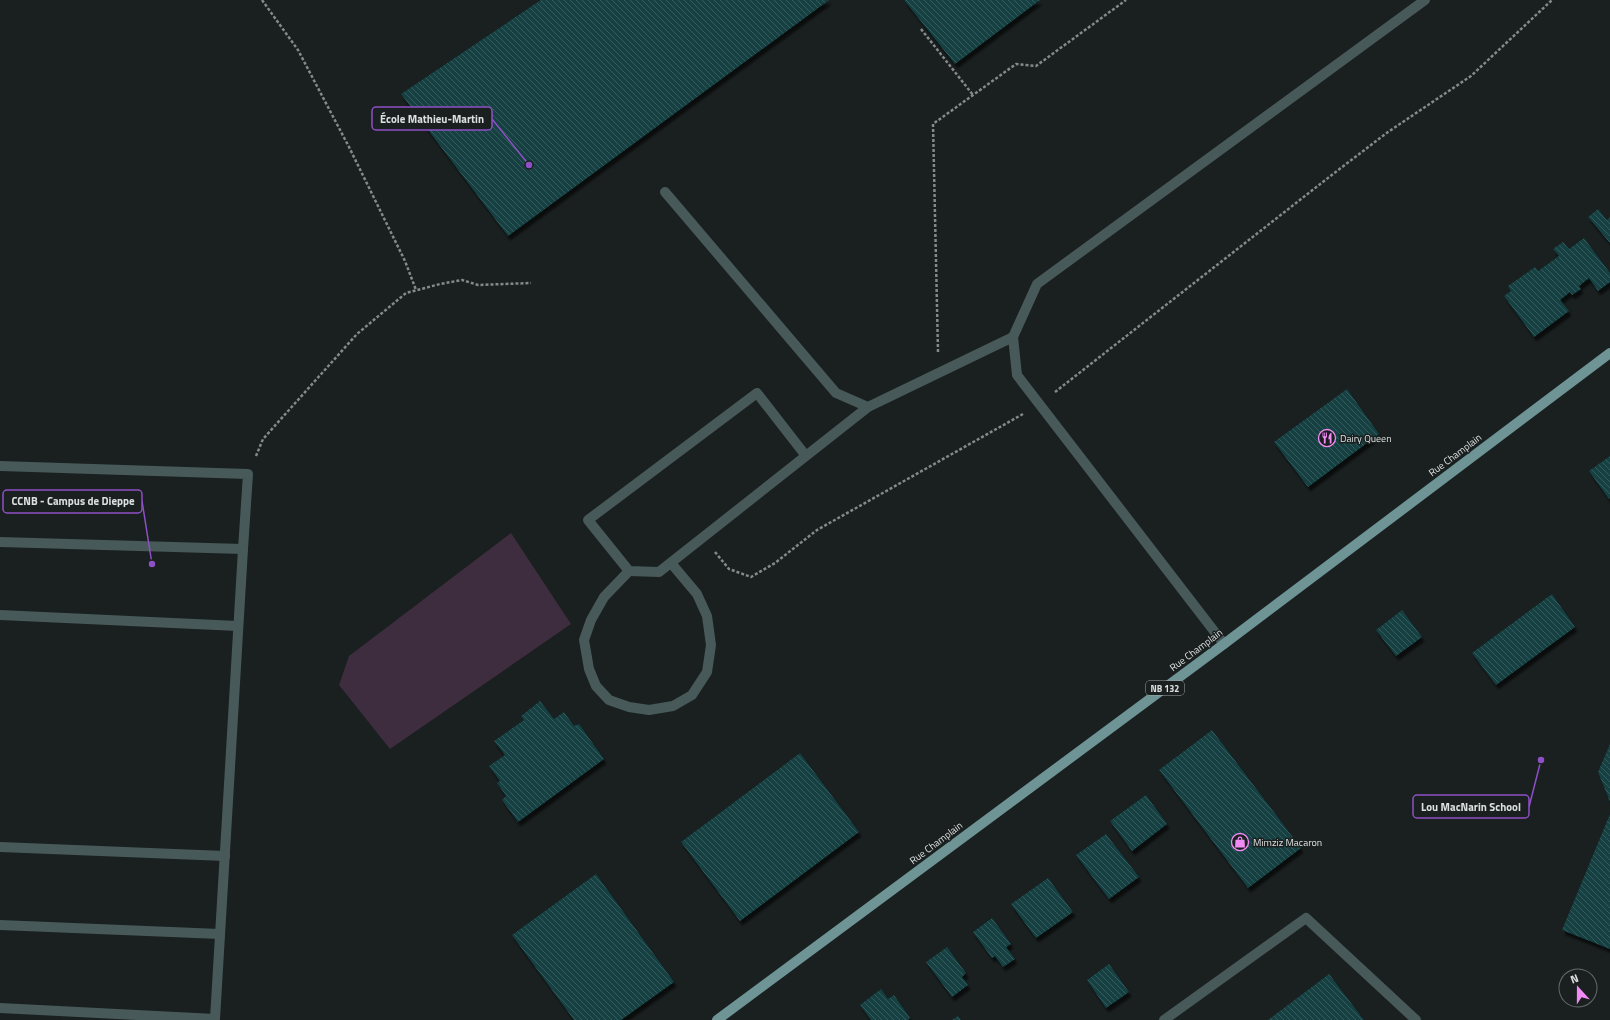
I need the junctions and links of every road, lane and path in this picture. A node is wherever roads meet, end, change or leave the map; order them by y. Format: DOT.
graph roads {
  1 [pos="262,0"];
  2 [pos="1126,0"];
  3 [pos="1425,0"];
  4 [pos="1552,0"];
  5 [pos="921,29"];
  6 [pos="973,95"];
  7 [pos="665,192"];
  8 [pos="531,283"];
  9 [pos="416,290"];
  10 [pos="1013,337"];
  11 [pos="1610,353"];
  12 [pos="938,373"];
  13 [pos="1040,404"];
  14 [pos="868,407"];
  15 [pos="806,456"];
  16 [pos="0,466"];
  17 [pos="248,474"];
  18 [pos="703,538"];
  19 [pos="0,542"];
  20 [pos="243,549"];
  21 [pos="671,563"];
  22 [pos="629,571"];
  23 [pos="0,615"];
  24 [pos="238,626"];
  25 [pos="1224,644"];
  26 [pos="0,846"];
  27 [pos="225,856"];
  28 [pos="0,925"];
  29 [pos="220,934"];
  30 [pos="0,1008"];
  31 [pos="717,1020"];
  32 [pos="1164,1020"];
  33 [pos="1416,1020"];
  1 -- 9 [label="path"];
  2 -- 6 [label="path"];
  3 -- 10 [label="lane"];
  4 -- 13 [label="path"];
  5 -- 6 [label="path"];
  6 -- 12 [label="path"];
  7 -- 14 [label="lane"];
  8 -- 9 [label="path"];
  9 -- 17 [label="path"];
  10 -- 12 [label="lane"];
  10 -- 13 [label="lane"];
  11 -- 25 [label="main road, Rue Champlain / NB 132"];
  12 -- 14 [label="lane"];
  13 -- 18 [label="path"];
  13 -- 25 [label="lane"];
  14 -- 15 [label="lane"];
  15 -- 18 [label="lane"];
  15 -- 22 [label="lane"];
  16 -- 17 [label="lane"];
  17 -- 20 [label="lane"];
  18 -- 21 [label="lane"];
  19 -- 20 [label="lane"];
  20 -- 24 [label="lane"];
  21 -- 22 [label="lane"];
  21 -- 22 [label="lane"];
  23 -- 24 [label="lane"];
  24 -- 27 [label="lane"];
  25 -- 31 [label="main road, Rue Champlain / NB 132"];
  26 -- 27 [label="lane"];
  27 -- 29 [label="lane"];
  28 -- 29 [label="lane"];
  29 -- 30 [label="lane"];
  32 -- 33 [label="lane"];
}
